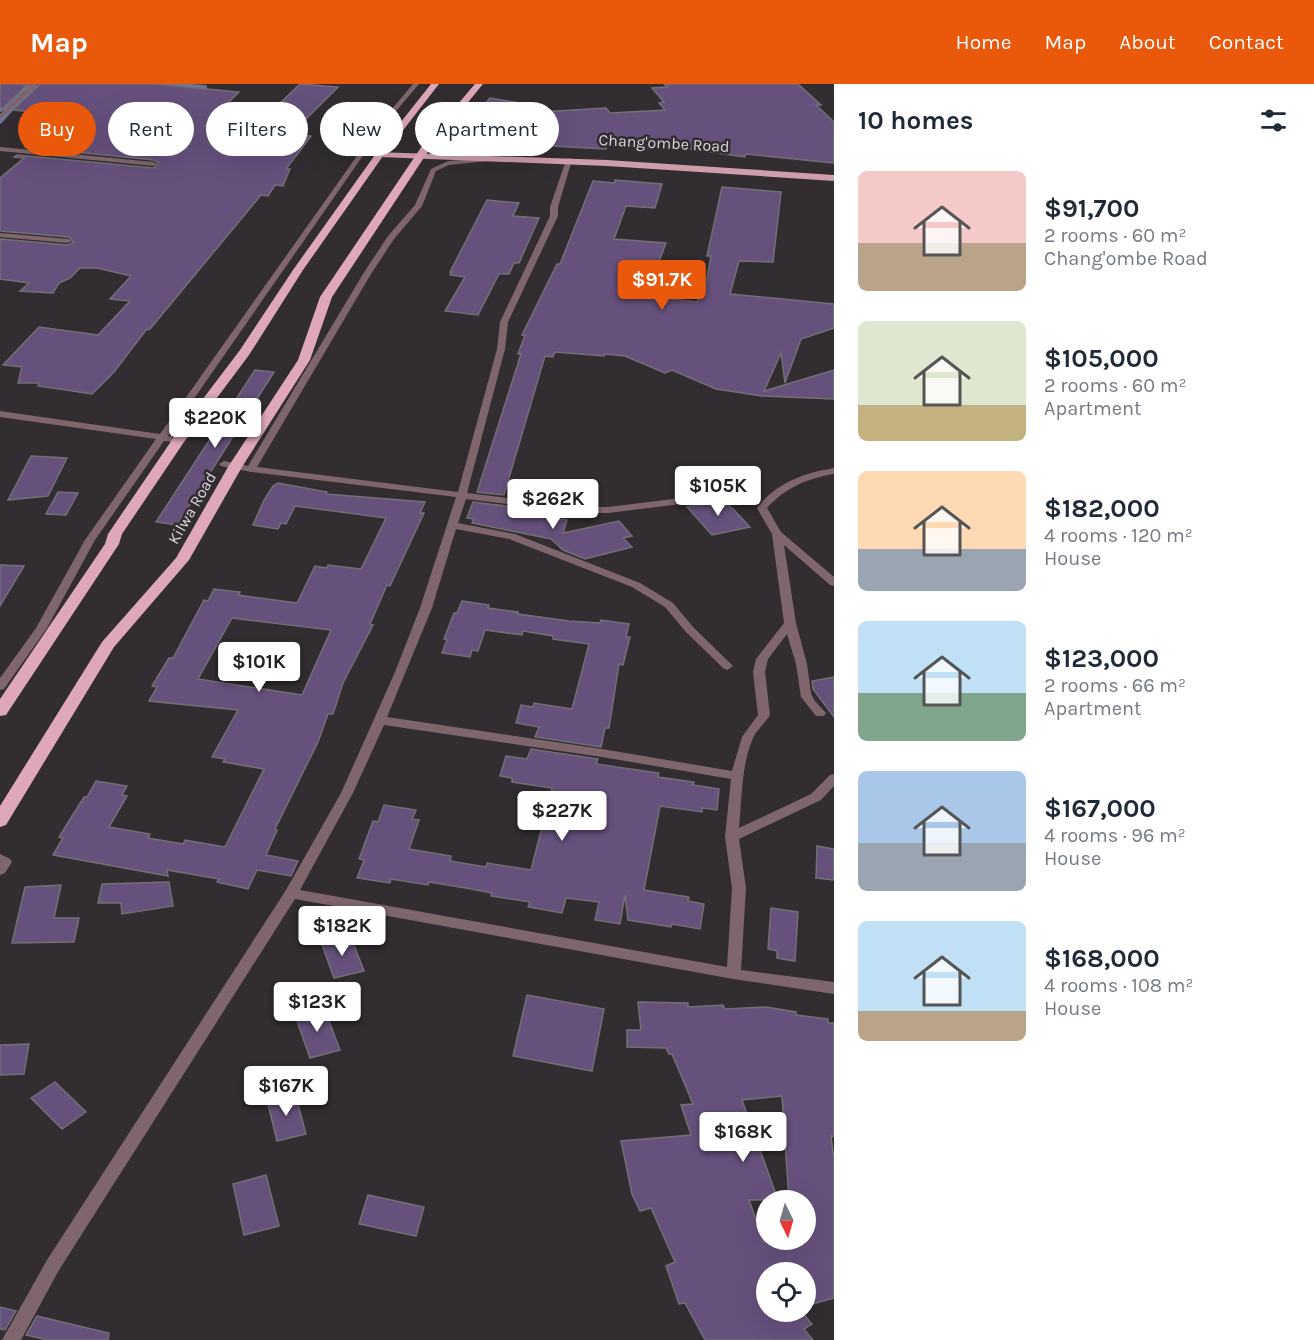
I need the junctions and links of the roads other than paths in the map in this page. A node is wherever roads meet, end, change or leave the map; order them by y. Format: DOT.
graph roads {
  1 [pos="35,84"];
  2 [pos="416,84"];
  3 [pos="435,84"];
  4 [pos="479,84"];
  5 [pos="464,102"];
  6 [pos="0,117"];
  7 [pos="403,127"];
  8 [pos="0,149"];
  9 [pos="559,154"];
  10 [pos="380,156"];
  11 [pos="422,156"];
  12 [pos="435,156"];
  13 [pos="458,156"];
  14 [pos="465,157"];
  15 [pos="510,159"];
  16 [pos="569,160"];
  17 [pos="154,164"];
  18 [pos="822,167"];
  19 [pos="834,178"];
  20 [pos="0,235"];
  21 [pos="68,241"];
  22 [pos="0,414"];
  23 [pos="163,437"];
  24 [pos="179,440"];
  25 [pos="229,466"];
  26 [pos="251,469"];
  27 [pos="834,471"];
  28 [pos="462,494"];
  29 [pos="681,501"];
  30 [pos="452,525"];
  31 [pos="777,534"];
  32 [pos="834,583"];
  33 [pos="790,623"];
  34 [pos="727,666"];
  35 [pos="0,686"];
  36 [pos="0,711"];
  37 [pos="820,713"];
  38 [pos="378,720"];
  39 [pos="738,776"];
  40 [pos="834,778"];
  41 [pos="0,821"];
  42 [pos="732,837"];
  43 [pos="0,858"];
  44 [pos="0,870"];
  45 [pos="291,893"];
  46 [pos="733,974"];
  47 [pos="834,988"];
  48 [pos="11,1340"];
  1 -- 6 [label="street"];
  2 -- 23 [label="street"];
  3 -- 7 [label="highway"];
  4 -- 5 [label="highway, Kilwa Road"];
  8 -- 17 [label="street"];
  9 -- 18 [label="main road, Chang'ombe Road"];
  10 -- 24 [label="highway"];
  11 -- 25 [label="highway, Kilwa Road"];
  12 -- 14 [label="main road, Chang'ombe Road"];
  13 -- 14 [label="main road, Chang'ombe Road"];
  14 -- 15 [label="main road, Chang'ombe Road"];
  15 -- 16 [label="main road, Chang'ombe Road"];
  15 -- 26 [label="street"];
  16 -- 19 [label="main road, Chang'ombe Road"];
  16 -- 28 [label="street"];
  20 -- 21 [label="street"];
  22 -- 23 [label="street"];
  23 -- 24 [label="street"];
  23 -- 35 [label="street"];
  24 -- 36 [label="highway"];
  25 -- 26 [label="street"];
  25 -- 41 [label="highway, Kilwa Road"];
  26 -- 28 [label="street"];
  27 -- 31 [label="street"];
  28 -- 29 [label="street"];
  28 -- 30 [label="street"];
  30 -- 34 [label="street"];
  30 -- 38 [label="street"];
  31 -- 32 [label="street"];
  31 -- 33 [label="street"];
  33 -- 37 [label="street"];
  33 -- 39 [label="street"];
  38 -- 39 [label="street"];
  38 -- 45 [label="street"];
  39 -- 42 [label="street"];
  40 -- 42 [label="street"];
  42 -- 46 [label="street"];
  43 -- 44 [label="street"];
  45 -- 46 [label="street"];
  45 -- 48 [label="street"];
  46 -- 47 [label="street"];
}
